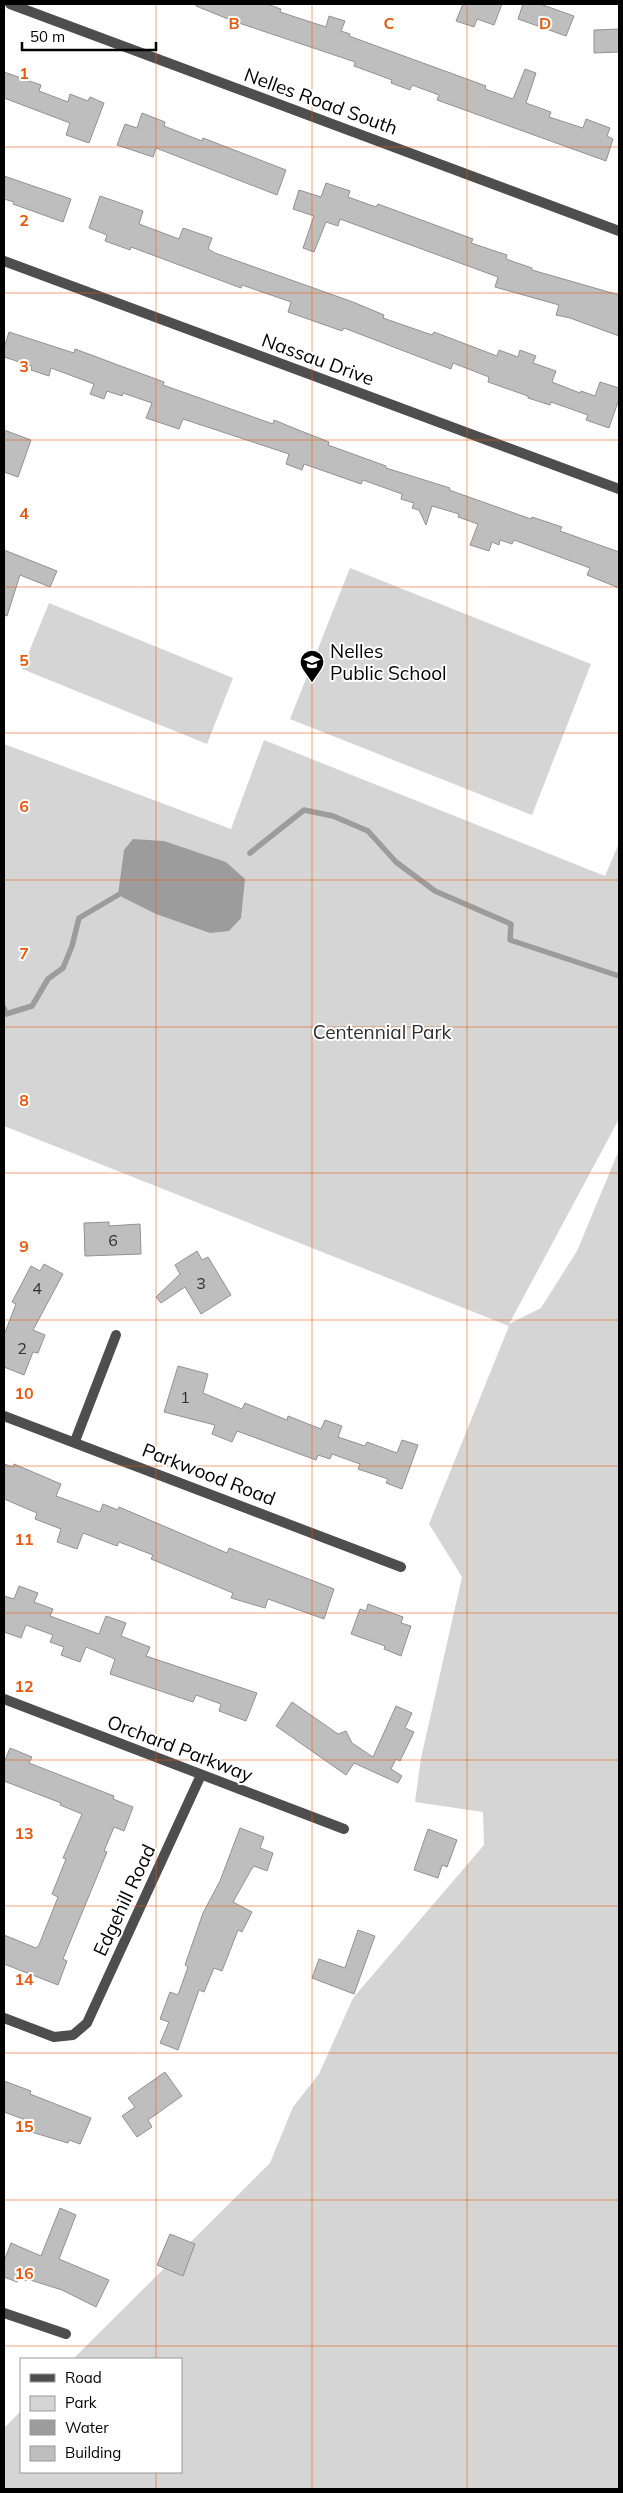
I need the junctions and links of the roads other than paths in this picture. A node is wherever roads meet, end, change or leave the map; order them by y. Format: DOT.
graph roads {
  1 [pos="10,4"];
  2 [pos="619,231"];
  3 [pos="4,261"];
  4 [pos="619,489"];
  5 [pos="116,1335"];
  6 [pos="4,1416"];
  7 [pos="75,1441"];
  8 [pos="401,1567"];
  9 [pos="4,1699"];
  10 [pos="201,1775"];
  11 [pos="344,1829"];
  12 [pos="4,2018"];
  13 [pos="4,2313"];
  14 [pos="66,2334"];
  1 -- 2 [label="street, Nelles Road South"];
  3 -- 4 [label="street, Nassau Drive"];
  5 -- 7 [label="street"];
  6 -- 7 [label="street, Parkwood Road"];
  7 -- 8 [label="street, Parkwood Road"];
  9 -- 10 [label="street, Orchard Parkway"];
  10 -- 11 [label="street, Orchard Parkway"];
  10 -- 12 [label="street, Edgehill Road"];
  13 -- 14 [label="street"];
}
